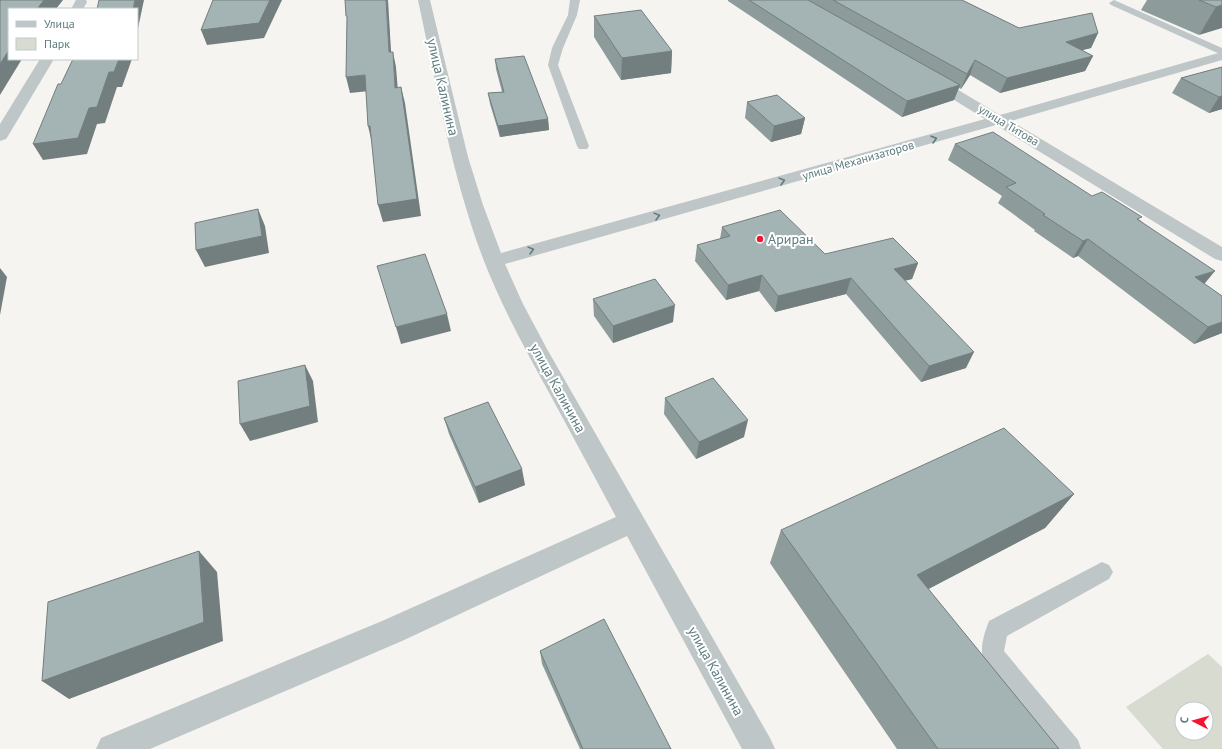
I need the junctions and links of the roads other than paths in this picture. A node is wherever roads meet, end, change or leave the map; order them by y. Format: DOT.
graph roads {
  1 [pos="424,0"];
  2 [pos="575,0"];
  3 [pos="1114,3"];
  4 [pos="1222,52"];
  5 [pos="1222,56"];
  6 [pos="46,60"];
  7 [pos="916,71"];
  8 [pos="1000,120"];
  9 [pos="0,136"];
  10 [pos="583,146"];
  11 [pos="1222,255"];
  12 [pos="494,261"];
  13 [pos="633,522"];
  14 [pos="1102,572"];
  15 [pos="112,749"];
  16 [pos="759,749"];
  17 [pos="1069,749"];
  1 -- 12 [label="street, улица Калинина"];
  2 -- 10 [label="lane"];
  3 -- 4 [label="lane"];
  5 -- 8 [label="street, улица Механизаторов"];
  6 -- 9 [label="street"];
  7 -- 8 [label="street, улица Титова"];
  8 -- 11 [label="street, улица Титова"];
  12 -- 8 [label="street, улица Механизаторов, one-way"];
  12 -- 13 [label="street, улица Калинина"];
  13 -- 15 [label="street"];
  13 -- 16 [label="street, улица Калинина"];
  14 -- 17 [label="lane"];
}
